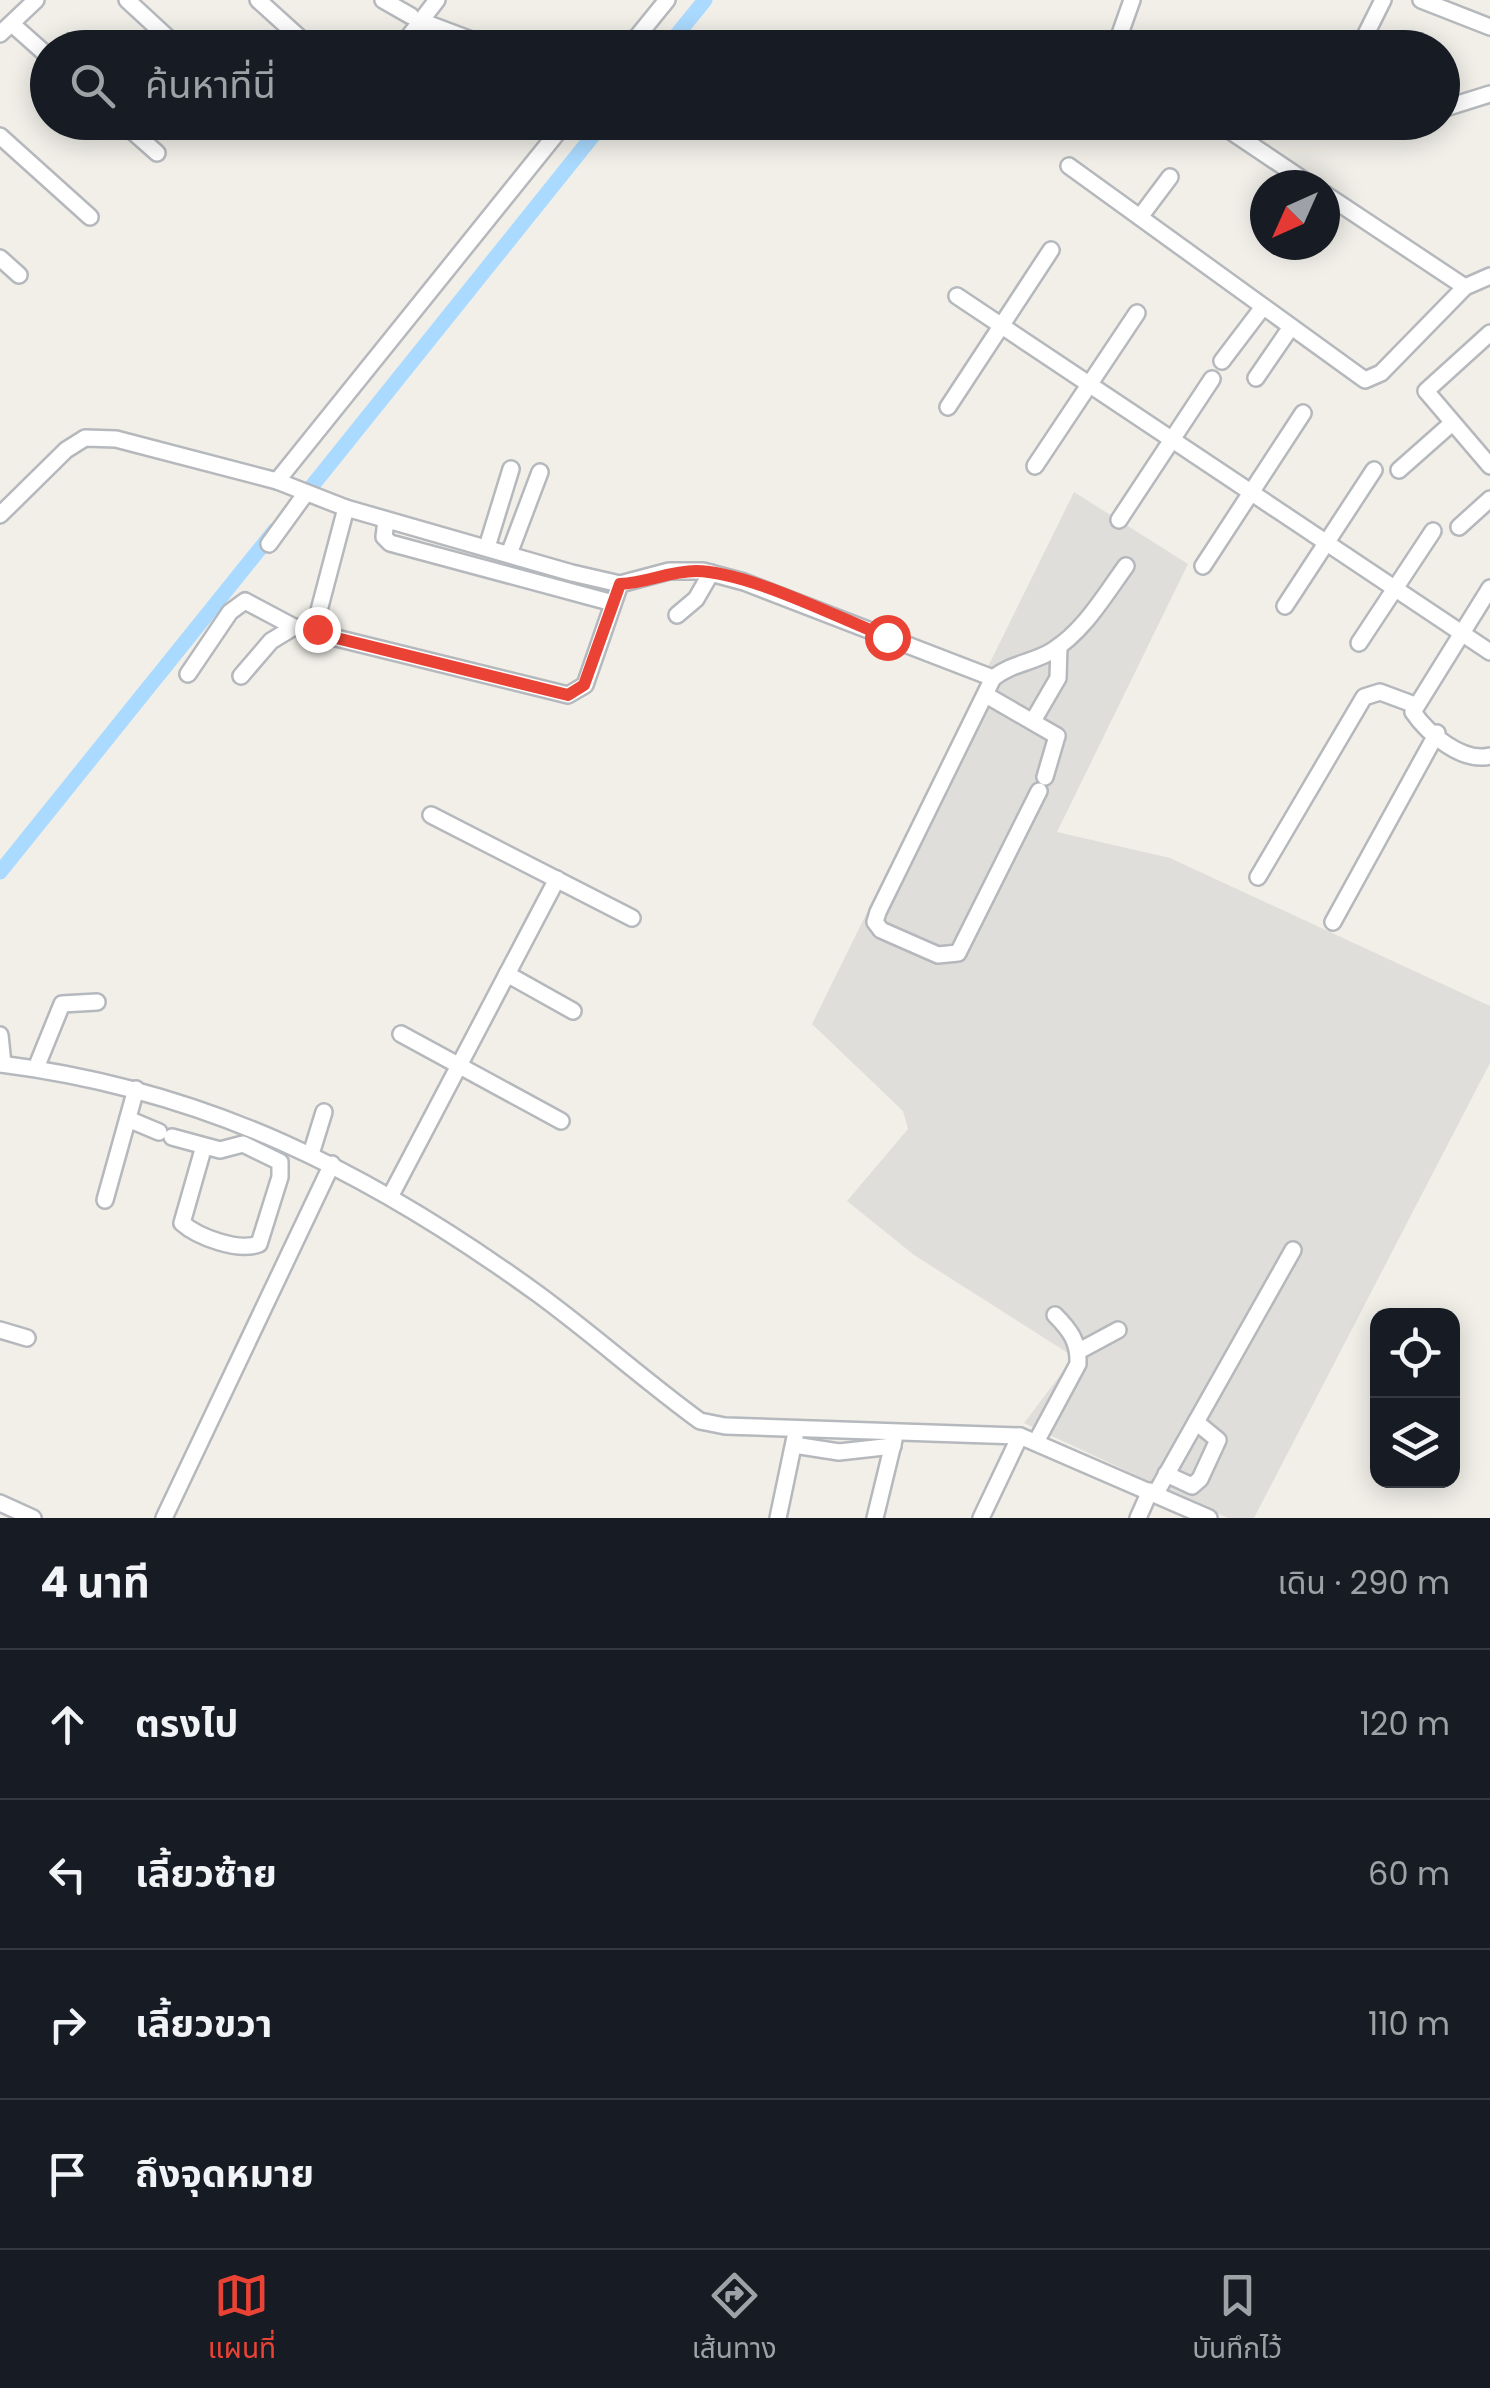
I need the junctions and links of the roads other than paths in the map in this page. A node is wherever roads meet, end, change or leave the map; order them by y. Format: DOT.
graph roads {
  1 [pos="36,0"];
  2 [pos="126,0"];
  3 [pos="258,0"];
  4 [pos="384,0"];
  5 [pos="437,0"];
  6 [pos="667,0"];
  7 [pos="1132,0"];
  8 [pos="1383,0"];
  9 [pos="1421,0"];
  10 [pos="416,18"];
  11 [pos="1490,27"];
  12 [pos="6,29"];
  13 [pos="158,30"];
  14 [pos="291,30"];
  15 [pos="410,30"];
  16 [pos="447,30"];
  17 [pos="643,30"];
  18 [pos="1121,30"];
  19 [pos="1368,30"];
  20 [pos="30,44"];
  21 [pos="1490,94"];
  22 [pos="1460,100"];
  23 [pos="0,136"];
  24 [pos="142,140"];
  25 [pos="552,140"];
  26 [pos="1244,140"];
  27 [pos="157,154"];
  28 [pos="1069,166"];
  29 [pos="1289,170"];
  30 [pos="1170,177"];
  31 [pos="1340,204"];
  32 [pos="90,217"];
  33 [pos="1140,218"];
  34 [pos="1052,250"];
  35 [pos="0,258"];
  36 [pos="18,275"];
  37 [pos="1490,276"];
  38 [pos="1466,287"];
  39 [pos="957,296"];
  40 [pos="1263,307"];
  41 [pos="1136,313"];
  42 [pos="1002,326"];
  43 [pos="1291,327"];
  44 [pos="1490,333"];
  45 [pos="1222,361"];
  46 [pos="1256,378"];
  47 [pos="1212,379"];
  48 [pos="1090,384"];
  49 [pos="948,408"];
  50 [pos="1302,412"];
  51 [pos="1450,424"];
  52 [pos="1172,439"];
  53 [pos="1035,466"];
  54 [pos="1490,466"];
  55 [pos="511,469"];
  56 [pos="1374,470"];
  57 [pos="1400,470"];
  58 [pos="540,472"];
  59 [pos="292,487"];
  60 [pos="1251,491"];
  61 [pos="1490,498"];
  62 [pos="346,508"];
  63 [pos="0,515"];
  64 [pos="386,520"];
  65 [pos="1119,520"];
  66 [pos="1459,527"];
  67 [pos="1433,531"];
  68 [pos="1328,542"];
  69 [pos="269,544"];
  70 [pos="487,548"];
  71 [pos="509,554"];
  72 [pos="1126,566"];
  73 [pos="1202,566"];
  74 [pos="712,573"];
  75 [pos="620,584"];
  76 [pos="1396,584"];
  77 [pos="1490,588"];
  78 [pos="613,604"];
  79 [pos="1285,606"];
  80 [pos="677,616"];
  81 [pos="294,627"];
  82 [pos="317,629"];
  83 [pos="1462,632"];
  84 [pos="1359,643"];
  85 [pos="1059,646"];
  86 [pos="1490,652"];
  87 [pos="188,674"];
  88 [pos="241,676"];
  89 [pos="994,678"];
  90 [pos="986,695"];
  91 [pos="1415,704"];
  92 [pos="1033,721"];
  93 [pos="1437,733"];
  94 [pos="1490,756"];
  95 [pos="432,815"];
  96 [pos="1258,877"];
  97 [pos="557,879"];
  98 [pos="632,918"];
  99 [pos="1333,922"];
  100 [pos="507,974"];
  101 [pos="97,1002"];
  102 [pos="573,1011"];
  103 [pos="401,1034"];
  104 [pos="0,1035"];
  105 [pos="2,1064"];
  106 [pos="459,1066"];
  107 [pos="36,1068"];
  108 [pos="136,1089"];
  109 [pos="324,1112"];
  110 [pos="128,1119"];
  111 [pos="561,1121"];
  112 [pos="204,1146"];
  113 [pos="312,1154"];
  114 [pos="332,1164"];
  115 [pos="391,1195"];
  116 [pos="105,1200"];
  117 [pos="1293,1250"];
  118 [pos="1054,1314"];
  119 [pos="0,1330"];
  120 [pos="1118,1330"];
  121 [pos="27,1338"];
  122 [pos="1079,1350"];
  123 [pos="1196,1422"];
  124 [pos="796,1437"];
  125 [pos="894,1439"];
  126 [pos="1028,1439"];
  127 [pos="1166,1474"];
  128 [pos="1153,1492"];
  129 [pos="0,1504"];
  130 [pos="32,1518"];
  131 [pos="164,1518"];
  132 [pos="778,1518"];
  133 [pos="874,1518"];
  134 [pos="980,1518"];
  135 [pos="1138,1518"];
  136 [pos="1209,1518"];
  1 -- 12 [label="street"];
  2 -- 13 [label="street"];
  3 -- 14 [label="street"];
  4 -- 10 [label="street"];
  5 -- 10 [label="street"];
  6 -- 17 [label="street"];
  7 -- 18 [label="street"];
  8 -- 19 [label="street"];
  9 -- 11 [label="street"];
  10 -- 15 [label="street"];
  10 -- 16 [label="street"];
  12 -- 20 [label="street"];
  21 -- 22 [label="street"];
  23 -- 32 [label="street"];
  24 -- 27 [label="street"];
  25 -- 59 [label="street"];
  26 -- 29 [label="street"];
  28 -- 33 [label="street"];
  30 -- 33 [label="street"];
  31 -- 38 [label="street"];
  33 -- 40 [label="street"];
  34 -- 42 [label="street"];
  35 -- 36 [label="street"];
  37 -- 38 [label="street"];
  38 -- 43 [label="street"];
  39 -- 42 [label="street"];
  40 -- 43 [label="street"];
  40 -- 45 [label="street"];
  41 -- 48 [label="street"];
  42 -- 48 [label="street"];
  42 -- 49 [label="street"];
  43 -- 46 [label="street"];
  44 -- 51 [label="street"];
  47 -- 52 [label="street"];
  48 -- 52 [label="street"];
  48 -- 53 [label="street"];
  50 -- 60 [label="street"];
  51 -- 54 [label="street"];
  51 -- 57 [label="street"];
  52 -- 60 [label="street"];
  52 -- 65 [label="street"];
  55 -- 70 [label="street"];
  56 -- 68 [label="street"];
  58 -- 71 [label="street"];
  59 -- 62 [label="street"];
  59 -- 63 [label="street"];
  59 -- 69 [label="street"];
  60 -- 68 [label="street"];
  60 -- 73 [label="street"];
  61 -- 66 [label="street"];
  62 -- 64 [label="street"];
  62 -- 82 [label="street"];
  64 -- 70 [label="street"];
  64 -- 78 [label="street"];
  67 -- 76 [label="street"];
  68 -- 76 [label="street"];
  68 -- 79 [label="street"];
  70 -- 71 [label="street"];
  71 -- 75 [label="street"];
  72 -- 85 [label="street"];
  74 -- 75 [label="street"];
  74 -- 80 [label="street"];
  74 -- 89 [label="street"];
  75 -- 78 [label="street"];
  76 -- 83 [label="street"];
  76 -- 84 [label="street"];
  77 -- 83 [label="street"];
  78 -- 82 [label="street"];
  81 -- 82 [label="street"];
  81 -- 87 [label="street"];
  81 -- 88 [label="street"];
  83 -- 86 [label="street"];
  83 -- 91 [label="street"];
  85 -- 89 [label="street"];
  85 -- 92 [label="street"];
  89 -- 90 [label="street"];
  90 -- 92 [label="street"];
  90 -- 92 [label="street"];
  91 -- 93 [label="street"];
  91 -- 96 [label="street"];
  93 -- 94 [label="street"];
  93 -- 99 [label="street"];
  95 -- 97 [label="street"];
  97 -- 98 [label="street"];
  97 -- 100 [label="street"];
  100 -- 102 [label="street"];
  100 -- 106 [label="street"];
  101 -- 107 [label="street"];
  103 -- 106 [label="street"];
  104 -- 105 [label="street"];
  105 -- 107 [label="street"];
  106 -- 111 [label="street"];
  106 -- 115 [label="street"];
  107 -- 108 [label="street"];
  108 -- 110 [label="street"];
  108 -- 113 [label="street"];
  109 -- 113 [label="street"];
  110 -- 112 [label="street"];
  110 -- 116 [label="street"];
  112 -- 112 [label="street"];
  113 -- 114 [label="street"];
  114 -- 115 [label="street"];
  114 -- 131 [label="street"];
  115 -- 124 [label="street"];
  117 -- 123 [label="street"];
  118 -- 122 [label="street"];
  119 -- 121 [label="street"];
  120 -- 122 [label="street"];
  122 -- 126 [label="street"];
  123 -- 127 [label="street"];
  123 -- 127 [label="street"];
  124 -- 125 [label="street"];
  124 -- 132 [label="street"];
  125 -- 126 [label="street"];
  125 -- 133 [label="street"];
  126 -- 128 [label="street"];
  126 -- 134 [label="street"];
  127 -- 128 [label="street"];
  128 -- 135 [label="street"];
  128 -- 136 [label="street"];
  129 -- 130 [label="street"];
}
